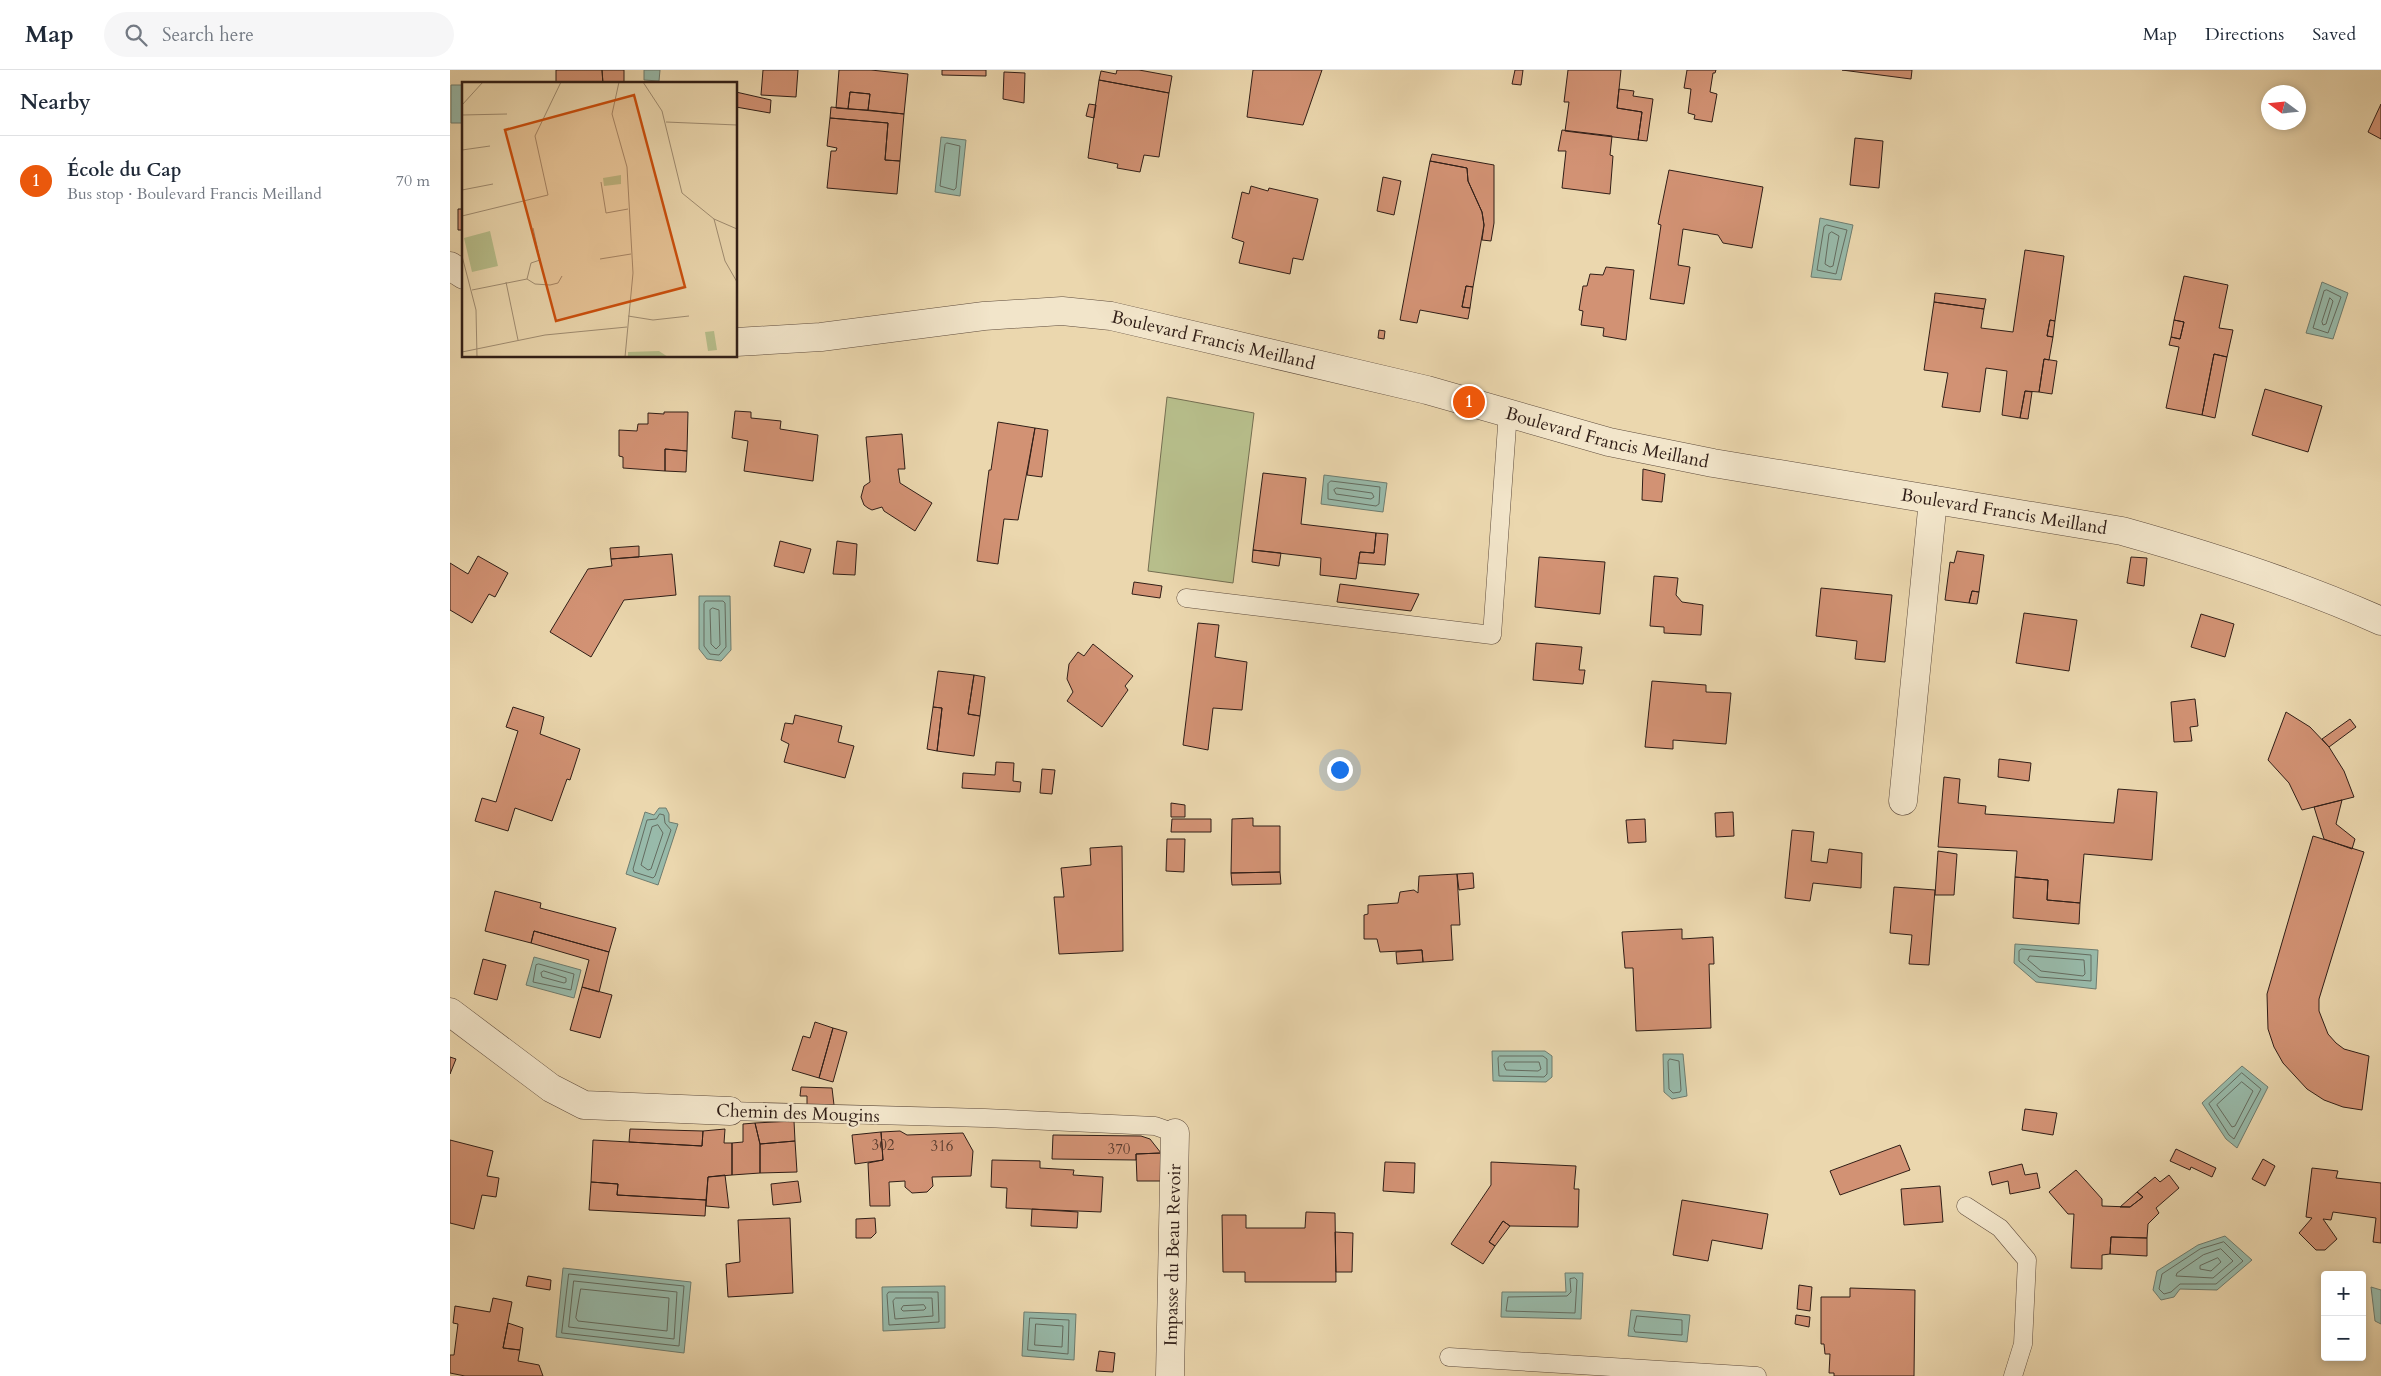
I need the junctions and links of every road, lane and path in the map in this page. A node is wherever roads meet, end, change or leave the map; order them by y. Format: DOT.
graph roads {
  1 [pos="450,266"];
  2 [pos="462,274"];
  3 [pos="738,342"];
  4 [pos="1508,412"];
  5 [pos="1933,500"];
  6 [pos="1186,598"];
  7 [pos="2381,621"];
  8 [pos="1903,801"];
  9 [pos="450,1012"];
  10 [pos="730,1111"];
  11 [pos="1175,1132"];
  12 [pos="1966,1206"];
  13 [pos="1449,1358"];
  14 [pos="1170,1376"];
  15 [pos="1757,1376"];
  16 [pos="2012,1376"];
  1 -- 2 [label="street"];
  3 -- 4 [label="street, Boulevard Francis Meilland"];
  4 -- 5 [label="street, Boulevard Francis Meilland"];
  4 -- 6 [label="lane"];
  5 -- 7 [label="street, Boulevard Francis Meilland"];
  5 -- 8 [label="street"];
  9 -- 10 [label="street, Chemin des Mougins"];
  10 -- 11 [label="lane, Chemin des Mougins"];
  11 -- 14 [label="street, Impasse du Beau Revoir"];
  12 -- 16 [label="lane"];
  13 -- 15 [label="lane"];
}
